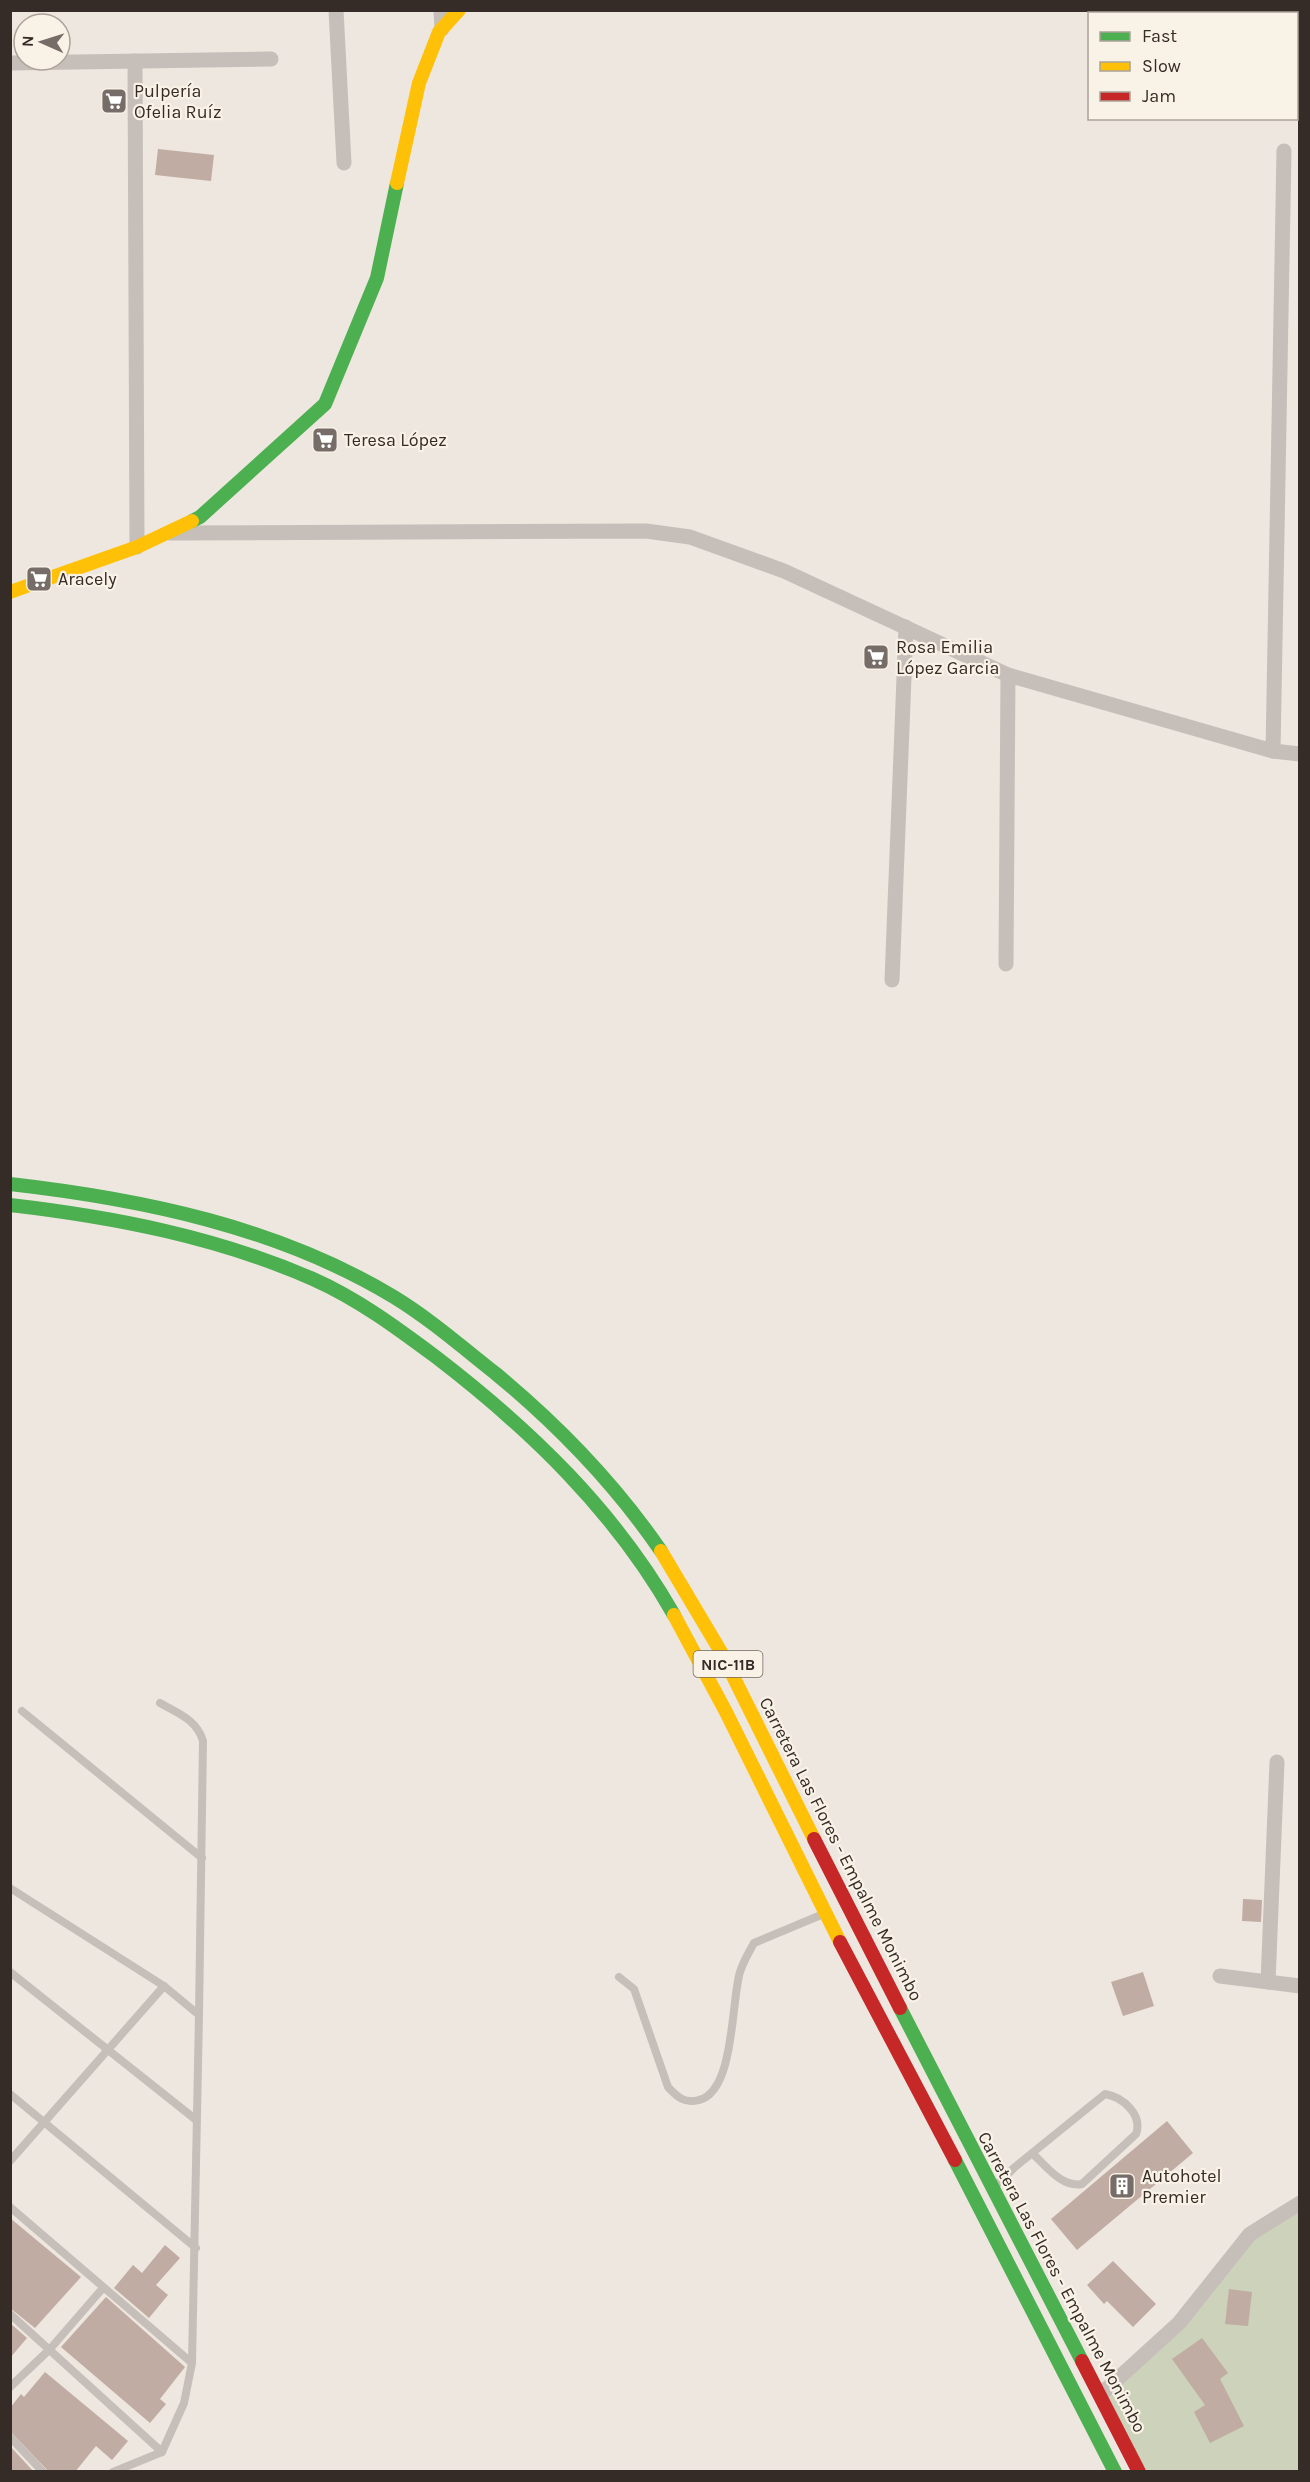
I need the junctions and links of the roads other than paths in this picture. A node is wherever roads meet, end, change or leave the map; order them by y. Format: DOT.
graph roads {
  1 [pos="336,10"];
  2 [pos="441,10"];
  3 [pos="459,10"];
  4 [pos="442,29"];
  5 [pos="271,59"];
  6 [pos="135,61"];
  7 [pos="10,63"];
  8 [pos="1284,151"];
  9 [pos="344,163"];
  10 [pos="168,533"];
  11 [pos="137,547"];
  12 [pos="10,591"];
  13 [pos="906,627"];
  14 [pos="1008,675"];
  15 [pos="1273,751"];
  16 [pos="1299,753"];
  17 [pos="1006,964"];
  18 [pos="892,980"];
  19 [pos="10,1184"];
  20 [pos="10,1205"];
  21 [pos="160,1703"];
  22 [pos="22,1711"];
  23 [pos="1277,1762"];
  24 [pos="202,1858"];
  25 [pos="10,1888"];
  26 [pos="825,1913"];
  27 [pos="10,1972"];
  28 [pos="1220,1976"];
  29 [pos="619,1977"];
  30 [pos="1268,1982"];
  31 [pos="164,1986"];
  32 [pos="1299,1986"];
  33 [pos="199,2015"];
  34 [pos="106,2049"];
  35 [pos="10,2094"];
  36 [pos="195,2119"];
  37 [pos="43,2121"];
  38 [pos="1032,2153"];
  39 [pos="10,2162"];
  40 [pos="992,2189"];
  41 [pos="1299,2203"];
  42 [pos="10,2207"];
  43 [pos="196,2248"];
  44 [pos="103,2288"];
  45 [pos="10,2314"];
  46 [pos="50,2349"];
  47 [pos="192,2363"];
  48 [pos="10,2387"];
  49 [pos="1101,2394"];
  50 [pos="10,2437"];
  51 [pos="162,2452"];
  52 [pos="43,2472"];
  53 [pos="113,2472"];
  54 [pos="1115,2472"];
  55 [pos="1139,2472"];
  1 -- 9 [label="street"];
  2 -- 4 [label="street"];
  3 -- 4 [label="main road"];
  4 -- 10 [label="main road"];
  5 -- 6 [label="street"];
  6 -- 7 [label="street"];
  6 -- 11 [label="street"];
  8 -- 15 [label="street"];
  10 -- 11 [label="main road"];
  10 -- 13 [label="street"];
  11 -- 12 [label="main road"];
  13 -- 14 [label="street"];
  13 -- 18 [label="street"];
  14 -- 15 [label="street"];
  14 -- 17 [label="street"];
  15 -- 16 [label="street"];
  19 -- 40 [label="main road, Carretera Las Flores - Empalme Monimbo / NIC-11B"];
  20 -- 26 [label="main road, Carretera Las Flores - Empalme Monimbo / NIC-11B"];
  21 -- 24 [label="lane"];
  22 -- 24 [label="lane"];
  23 -- 30 [label="street"];
  24 -- 33 [label="lane"];
  25 -- 31 [label="lane"];
  26 -- 29 [label="lane"];
  26 -- 54 [label="main road, Carretera Las Flores - Empalme Monimbo / NIC-11B"];
  27 -- 34 [label="lane"];
  28 -- 30 [label="street"];
  30 -- 32 [label="street"];
  31 -- 33 [label="lane"];
  31 -- 34 [label="lane"];
  33 -- 36 [label="lane"];
  34 -- 36 [label="lane"];
  34 -- 37 [label="lane"];
  35 -- 37 [label="lane"];
  36 -- 43 [label="lane"];
  37 -- 39 [label="lane"];
  37 -- 43 [label="lane"];
  38 -- 38 [label="lane"];
  38 -- 40 [label="lane"];
  40 -- 49 [label="main road, Carretera Las Flores - Empalme Monimbo / NIC-11B"];
  41 -- 49 [label="street"];
  42 -- 44 [label="lane"];
  43 -- 47 [label="lane"];
  44 -- 46 [label="lane"];
  44 -- 47 [label="lane"];
  45 -- 46 [label="lane"];
  46 -- 48 [label="lane"];
  46 -- 51 [label="lane"];
  47 -- 51 [label="lane"];
  49 -- 55 [label="main road, Carretera Las Flores - Empalme Monimbo / NIC-11B"];
  50 -- 52 [label="lane"];
  51 -- 53 [label="lane"];
}
